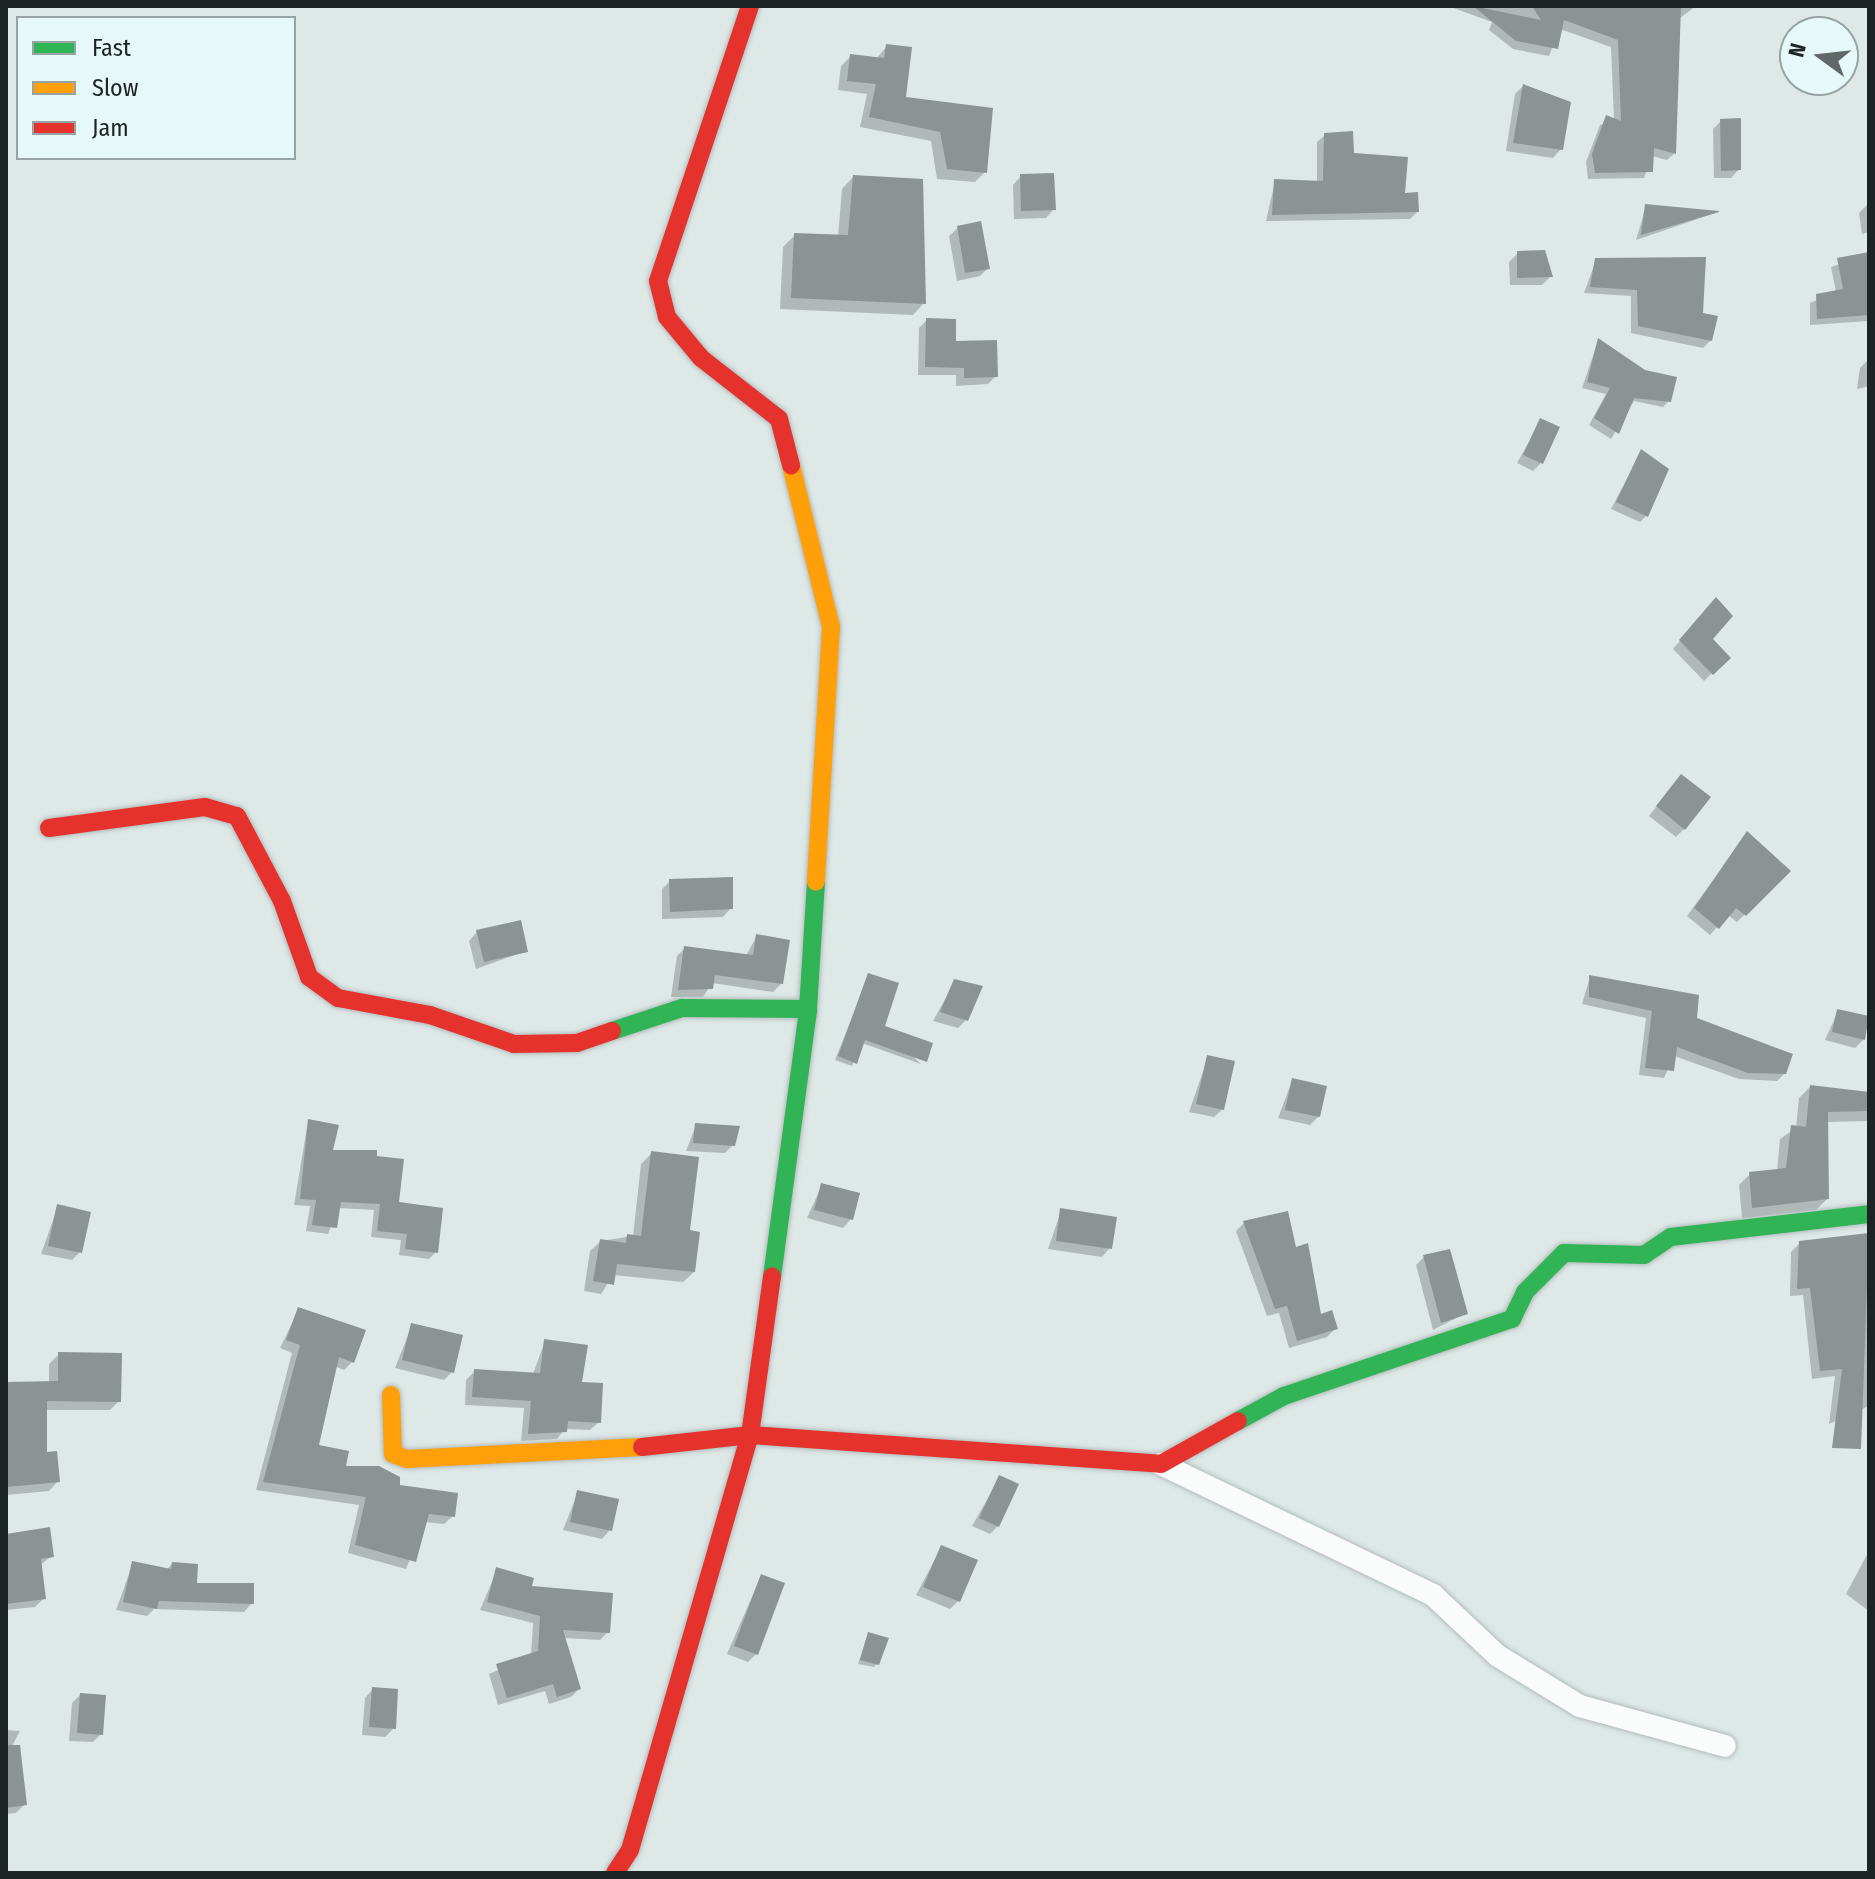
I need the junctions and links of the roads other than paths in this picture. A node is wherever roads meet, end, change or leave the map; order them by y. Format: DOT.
graph roads {
  1 [pos="750,6"];
  2 [pos="49,828"];
  3 [pos="808,1009"];
  4 [pos="1869,1214"];
  5 [pos="391,1395"];
  6 [pos="750,1435"];
  7 [pos="1161,1464"];
  8 [pos="1725,1746"];
  9 [pos="615,1873"];
  1 -- 3 [label="street"];
  2 -- 3 [label="street"];
  3 -- 6 [label="street"];
  4 -- 7 [label="street"];
  5 -- 6 [label="street"];
  6 -- 7 [label="street"];
  6 -- 9 [label="street"];
  7 -- 8 [label="street"];
}
